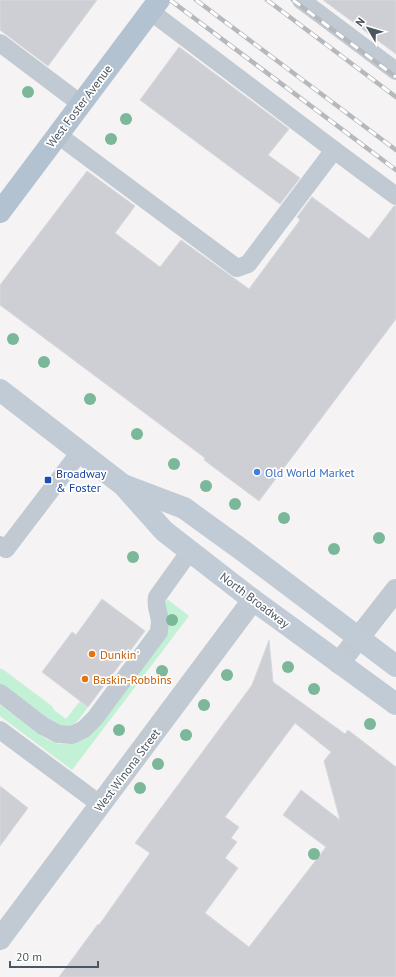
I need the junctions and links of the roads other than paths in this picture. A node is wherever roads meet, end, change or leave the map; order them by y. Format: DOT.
graph roads {
  1 [pos="301,0"];
  2 [pos="155,5"];
  3 [pos="0,43"];
  4 [pos="396,71"];
  5 [pos="81,104"];
  6 [pos="58,135"];
  7 [pos="334,150"];
  8 [pos="396,196"];
  9 [pos="0,212"];
  10 [pos="0,390"];
  11 [pos="80,452"];
  12 [pos="123,485"];
  13 [pos="0,545"];
  14 [pos="190,551"];
  15 [pos="396,590"];
  16 [pos="253,600"];
  17 [pos="359,639"];
  18 [pos="340,663"];
  19 [pos="396,666"];
  20 [pos="0,693"];
  21 [pos="396,704"];
  22 [pos="0,730"];
  23 [pos="101,805"];
  24 [pos="0,940"];
  1 -- 4 [label="lane"];
  2 -- 5 [label="main road, West Foster Avenue"];
  2 -- 7 [label="lane"];
  3 -- 5 [label="lane"];
  5 -- 6 [label="main road, West Foster Avenue"];
  6 -- 7 [label="lane"];
  6 -- 9 [label="main road, West Foster Avenue"];
  7 -- 8 [label="lane"];
  10 -- 11 [label="main road, North Broadway"];
  11 -- 12 [label="main road, North Broadway"];
  11 -- 13 [label="lane"];
  12 -- 14 [label="main road, North Broadway"];
  12 -- 17 [label="main road, North Broadway"];
  14 -- 16 [label="main road, North Broadway"];
  14 -- 20 [label="lane"];
  15 -- 17 [label="street"];
  16 -- 18 [label="main road, North Broadway"];
  16 -- 23 [label="street, West Winona Street"];
  17 -- 18 [label="street"];
  17 -- 19 [label="main road, North Broadway"];
  18 -- 21 [label="main road, North Broadway"];
  22 -- 23 [label="lane"];
  23 -- 24 [label="street, West Winona Street"];
}
